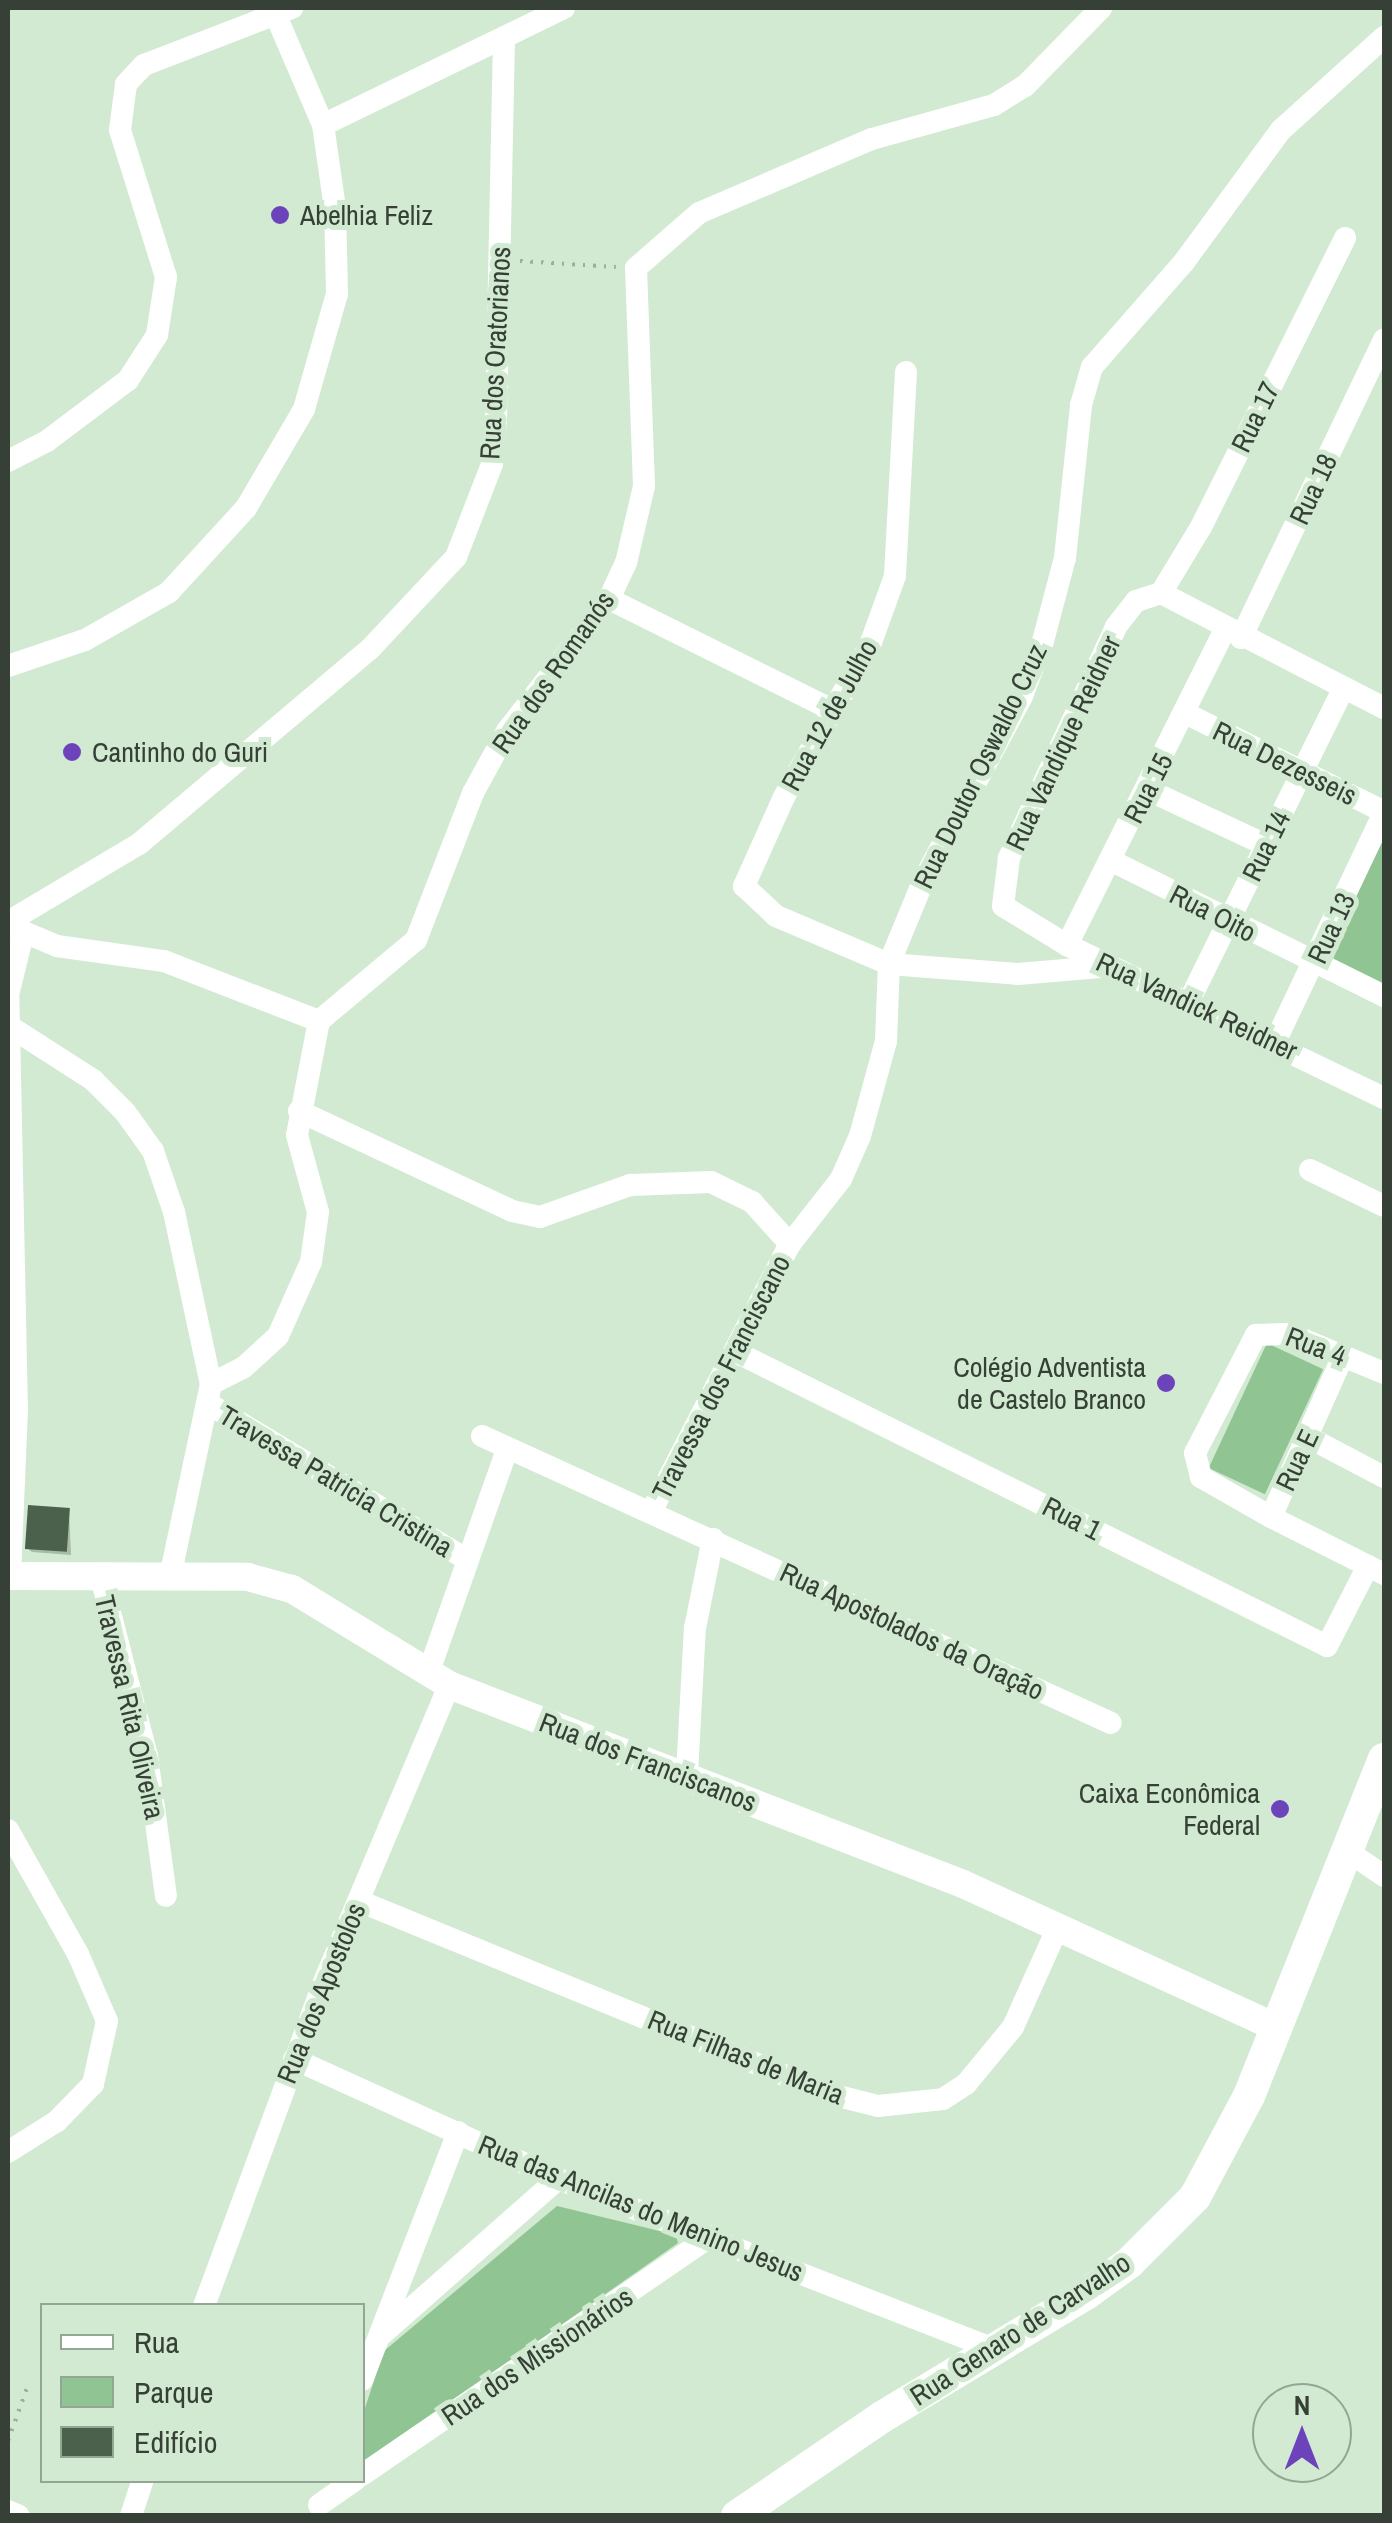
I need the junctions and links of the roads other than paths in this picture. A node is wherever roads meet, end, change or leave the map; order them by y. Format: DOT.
graph roads {
  1 [pos="564,8"];
  2 [pos="1101,8"];
  3 [pos="284,12"];
  4 [pos="1384,38"];
  5 [pos="504,41"];
  6 [pos="324,125"];
  7 [pos="1345,238"];
  8 [pos="1384,340"];
  9 [pos="906,372"];
  10 [pos="8,461"];
  11 [pos="1161,593"];
  12 [pos="610,598"];
  13 [pos="1233,634"];
  14 [pos="8,666"];
  15 [pos="1343,689"];
  16 [pos="1384,708"];
  17 [pos="836,711"];
  18 [pos="1185,713"];
  19 [pos="1302,771"];
  20 [pos="1148,790"];
  21 [pos="1384,812"];
  22 [pos="1266,845"];
  23 [pos="1112,860"];
  24 [pos="1010,914"];
  25 [pos="1228,922"];
  26 [pos="13,926"];
  27 [pos="1068,945"];
  28 [pos="1315,963"];
  29 [pos="889,964"];
  30 [pos="1112,966"];
  31 [pos="1384,996"];
  32 [pos="1188,1003"];
  33 [pos="319,1021"];
  34 [pos="9,1026"];
  35 [pos="1274,1042"];
  36 [pos="1384,1098"];
  37 [pos="299,1111"];
  38 [pos="1310,1170"];
  39 [pos="1384,1206"];
  40 [pos="790,1244"];
  41 [pos="1249,1342"];
  42 [pos="736,1352"];
  43 [pos="1344,1356"];
  44 [pos="1384,1374"];
  45 [pos="210,1394"];
  46 [pos="482,1436"];
  47 [pos="1308,1437"];
  48 [pos="506,1450"];
  49 [pos="1384,1477"];
  50 [pos="652,1510"];
  51 [pos="1271,1517"];
  52 [pos="713,1539"];
  53 [pos="464,1558"];
  54 [pos="1376,1570"];
  55 [pos="9,1576"];
  56 [pos="170,1576"];
  57 [pos="101,1577"];
  58 [pos="439,1678"];
  59 [pos="1111,1723"];
  60 [pos="1384,1760"];
  61 [pos="688,1774"];
  62 [pos="8,1830"];
  63 [pos="1346,1850"];
  64 [pos="1384,1876"];
  65 [pos="166,1896"];
  66 [pos="358,1901"];
  67 [pos="1058,1927"];
  68 [pos="1278,2028"];
  69 [pos="294,2060"];
  70 [pos="458,2132"];
  71 [pos="8,2152"];
  72 [pos="558,2179"];
  73 [pos="711,2236"];
  74 [pos="205,2303"];
  75 [pos="378,2337"];
  76 [pos="991,2348"];
  77 [pos="365,2372"];
  78 [pos="365,2473"];
  79 [pos="142,2483"];
  80 [pos="327,2483"];
  81 [pos="351,2483"];
  82 [pos="318,2510"];
  83 [pos="8,2511"];
  84 [pos="20,2516"];
  85 [pos="131,2516"];
  86 [pos="737,2516"];
  1 -- 5 [label="street"];
  2 -- 12 [label="street, Rua dos Romanós"];
  3 -- 6 [label="street"];
  3 -- 10 [label="street"];
  4 -- 29 [label="street, Rua Doutor Oswaldo Cruz"];
  5 -- 6 [label="street"];
  5 -- 26 [label="street, Rua dos Oratorianos"];
  6 -- 14 [label="street"];
  7 -- 11 [label="street, Rua 17"];
  8 -- 13 [label="street, Rua 18"];
  9 -- 17 [label="street, Rua 12 de Julho"];
  11 -- 13 [label="street"];
  11 -- 24 [label="street, Rua Vandique Reidner"];
  12 -- 17 [label="street"];
  12 -- 33 [label="street, Rua dos Romanós"];
  13 -- 15 [label="street"];
  13 -- 18 [label="street, Rua 15"];
  15 -- 16 [label="street"];
  15 -- 19 [label="street, Rua 14"];
  17 -- 29 [label="street, Rua 12 de Julho"];
  18 -- 19 [label="street, Rua Dezesseis"];
  18 -- 20 [label="street, Rua 15"];
  19 -- 21 [label="street, Rua Dezesseis"];
  19 -- 22 [label="street, Rua 14"];
  20 -- 22 [label="street"];
  20 -- 23 [label="street, Rua 15"];
  21 -- 28 [label="street, Rua 13"];
  22 -- 25 [label="street, Rua 14"];
  23 -- 25 [label="street, Rua Oito"];
  23 -- 27 [label="street, Rua 15"];
  24 -- 27 [label="street, Rua Vandick Reidner"];
  25 -- 28 [label="street, Rua Oito"];
  25 -- 32 [label="street, Rua 14"];
  26 -- 33 [label="street"];
  26 -- 34 [label="street"];
  27 -- 30 [label="street, Rua Vandick Reidner"];
  28 -- 31 [label="street, Rua Oito"];
  28 -- 35 [label="street, Rua 13"];
  29 -- 30 [label="street"];
  29 -- 40 [label="street, Travessa dos Franciscano"];
  30 -- 32 [label="street, Rua Vandick Reidner"];
  32 -- 35 [label="street, Rua Vandick Reidner"];
  33 -- 37 [label="street"];
  34 -- 45 [label="street"];
  34 -- 55 [label="street"];
  35 -- 36 [label="street, Rua Vandick Reidner"];
  37 -- 40 [label="street"];
  37 -- 45 [label="street"];
  38 -- 39 [label="street"];
  40 -- 42 [label="street, Travessa dos Franciscano"];
  41 -- 43 [label="street, Rua 4"];
  41 -- 51 [label="street, Rua E"];
  42 -- 50 [label="street, Travessa dos Franciscano"];
  42 -- 54 [label="street, Rua 1"];
  43 -- 44 [label="street, Rua 4"];
  43 -- 47 [label="street, Rua E"];
  45 -- 53 [label="street, Travessa Patricia Cristina"];
  45 -- 56 [label="street"];
  46 -- 48 [label="street, Rua Apostolados da Oração"];
  47 -- 49 [label="street"];
  47 -- 51 [label="street, Rua E"];
  48 -- 50 [label="street, Rua Apostolados da Oração"];
  48 -- 53 [label="street, Rua dos Apostolos"];
  50 -- 52 [label="street, Rua Apostolados da Oração"];
  51 -- 54 [label="street"];
  52 -- 59 [label="street, Rua Apostolados da Oração"];
  52 -- 61 [label="street"];
  53 -- 58 [label="street, Rua dos Apostolos"];
  55 -- 57 [label="street, Rua dos Franciscanos"];
  56 -- 57 [label="street, Rua dos Franciscanos"];
  56 -- 58 [label="street, Rua dos Franciscanos"];
  57 -- 65 [label="street, Travessa Rita Oliveira"];
  58 -- 61 [label="street, Rua dos Franciscanos"];
  58 -- 66 [label="street, Rua dos Apostolos"];
  60 -- 63 [label="main road, Rua Genaro de Carvalho"];
  61 -- 67 [label="street, Rua dos Franciscanos"];
  62 -- 71 [label="street"];
  63 -- 64 [label="street"];
  63 -- 68 [label="main road, Rua Genaro de Carvalho"];
  66 -- 67 [label="street, Rua Filhas de Maria"];
  66 -- 69 [label="street, Rua dos Apostolos"];
  67 -- 68 [label="street, Rua dos Franciscanos"];
  68 -- 76 [label="main road, Rua Genaro de Carvalho"];
  69 -- 70 [label="street, Rua das Ancilas do Menino Jesus"];
  69 -- 74 [label="street, Rua dos Apostolos"];
  70 -- 72 [label="street, Rua das Ancilas do Menino Jesus"];
  70 -- 75 [label="street"];
  72 -- 73 [label="street, Rua das Ancilas do Menino Jesus"];
  72 -- 75 [label="street"];
  73 -- 76 [label="street, Rua das Ancilas do Menino Jesus"];
  73 -- 78 [label="street, Rua dos Missionários"];
  75 -- 77 [label="street"];
  76 -- 86 [label="main road, Rua Genaro de Carvalho"];
  79 -- 85 [label="street"];
  80 -- 82 [label="street"];
  81 -- 82 [label="street"];
  83 -- 84 [label="street"];
}
